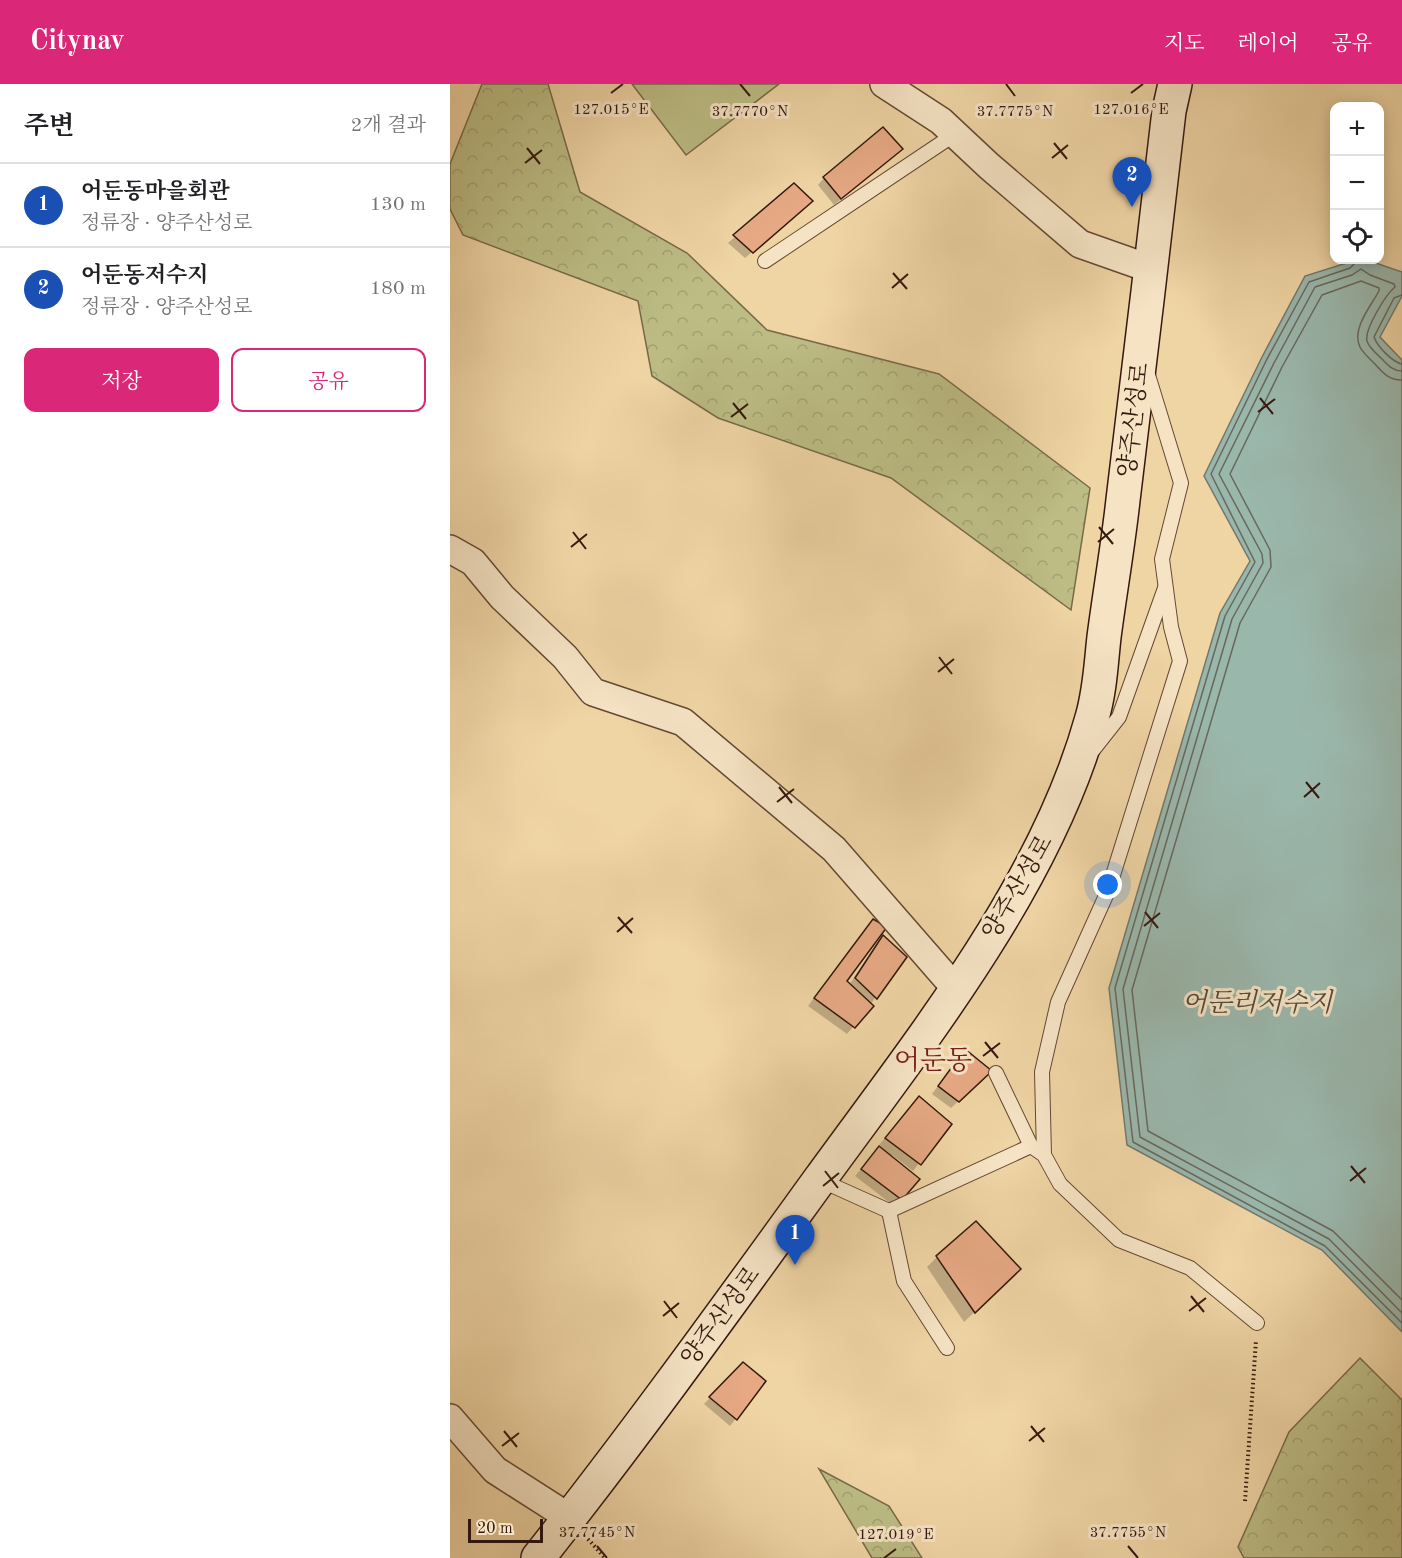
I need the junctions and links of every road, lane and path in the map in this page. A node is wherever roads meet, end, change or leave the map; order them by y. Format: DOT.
graph roads {
  1 [pos="885,84"];
  2 [pos="1175,84"];
  3 [pos="955,134"];
  4 [pos="765,261"];
  5 [pos="1150,268"];
  6 [pos="1141,353"];
  7 [pos="450,549"];
  8 [pos="1165,586"];
  9 [pos="1073,776"];
  10 [pos="956,989"];
  11 [pos="996,1073"];
  12 [pos="1031,1146"];
  13 [pos="1044,1155"];
  14 [pos="820,1180"];
  15 [pos="889,1210"];
  16 [pos="1257,1323"];
  17 [pos="947,1348"];
  18 [pos="450,1418"];
  19 [pos="1245,1501"];
  20 [pos="570,1518"];
  21 [pos="538,1558"];
  1 -- 3 [label="street"];
  2 -- 5 [label="street, 양주산성로"];
  3 -- 4 [label="lane"];
  3 -- 5 [label="street"];
  5 -- 6 [label="street, 양주산성로"];
  6 -- 8 [label="lane"];
  6 -- 9 [label="street, 양주산성로"];
  7 -- 10 [label="street"];
  8 -- 9 [label="lane"];
  8 -- 13 [label="lane"];
  9 -- 10 [label="street, 양주산성로"];
  10 -- 14 [label="street, 양주산성로"];
  11 -- 12 [label="lane"];
  12 -- 13 [label="lane"];
  12 -- 15 [label="lane"];
  13 -- 16 [label="lane"];
  14 -- 15 [label="lane"];
  14 -- 20 [label="street, 양주산성로"];
  15 -- 17 [label="lane"];
  16 -- 19 [label="path"];
  18 -- 20 [label="street"];
  20 -- 21 [label="street, 양주산성로"];
}
